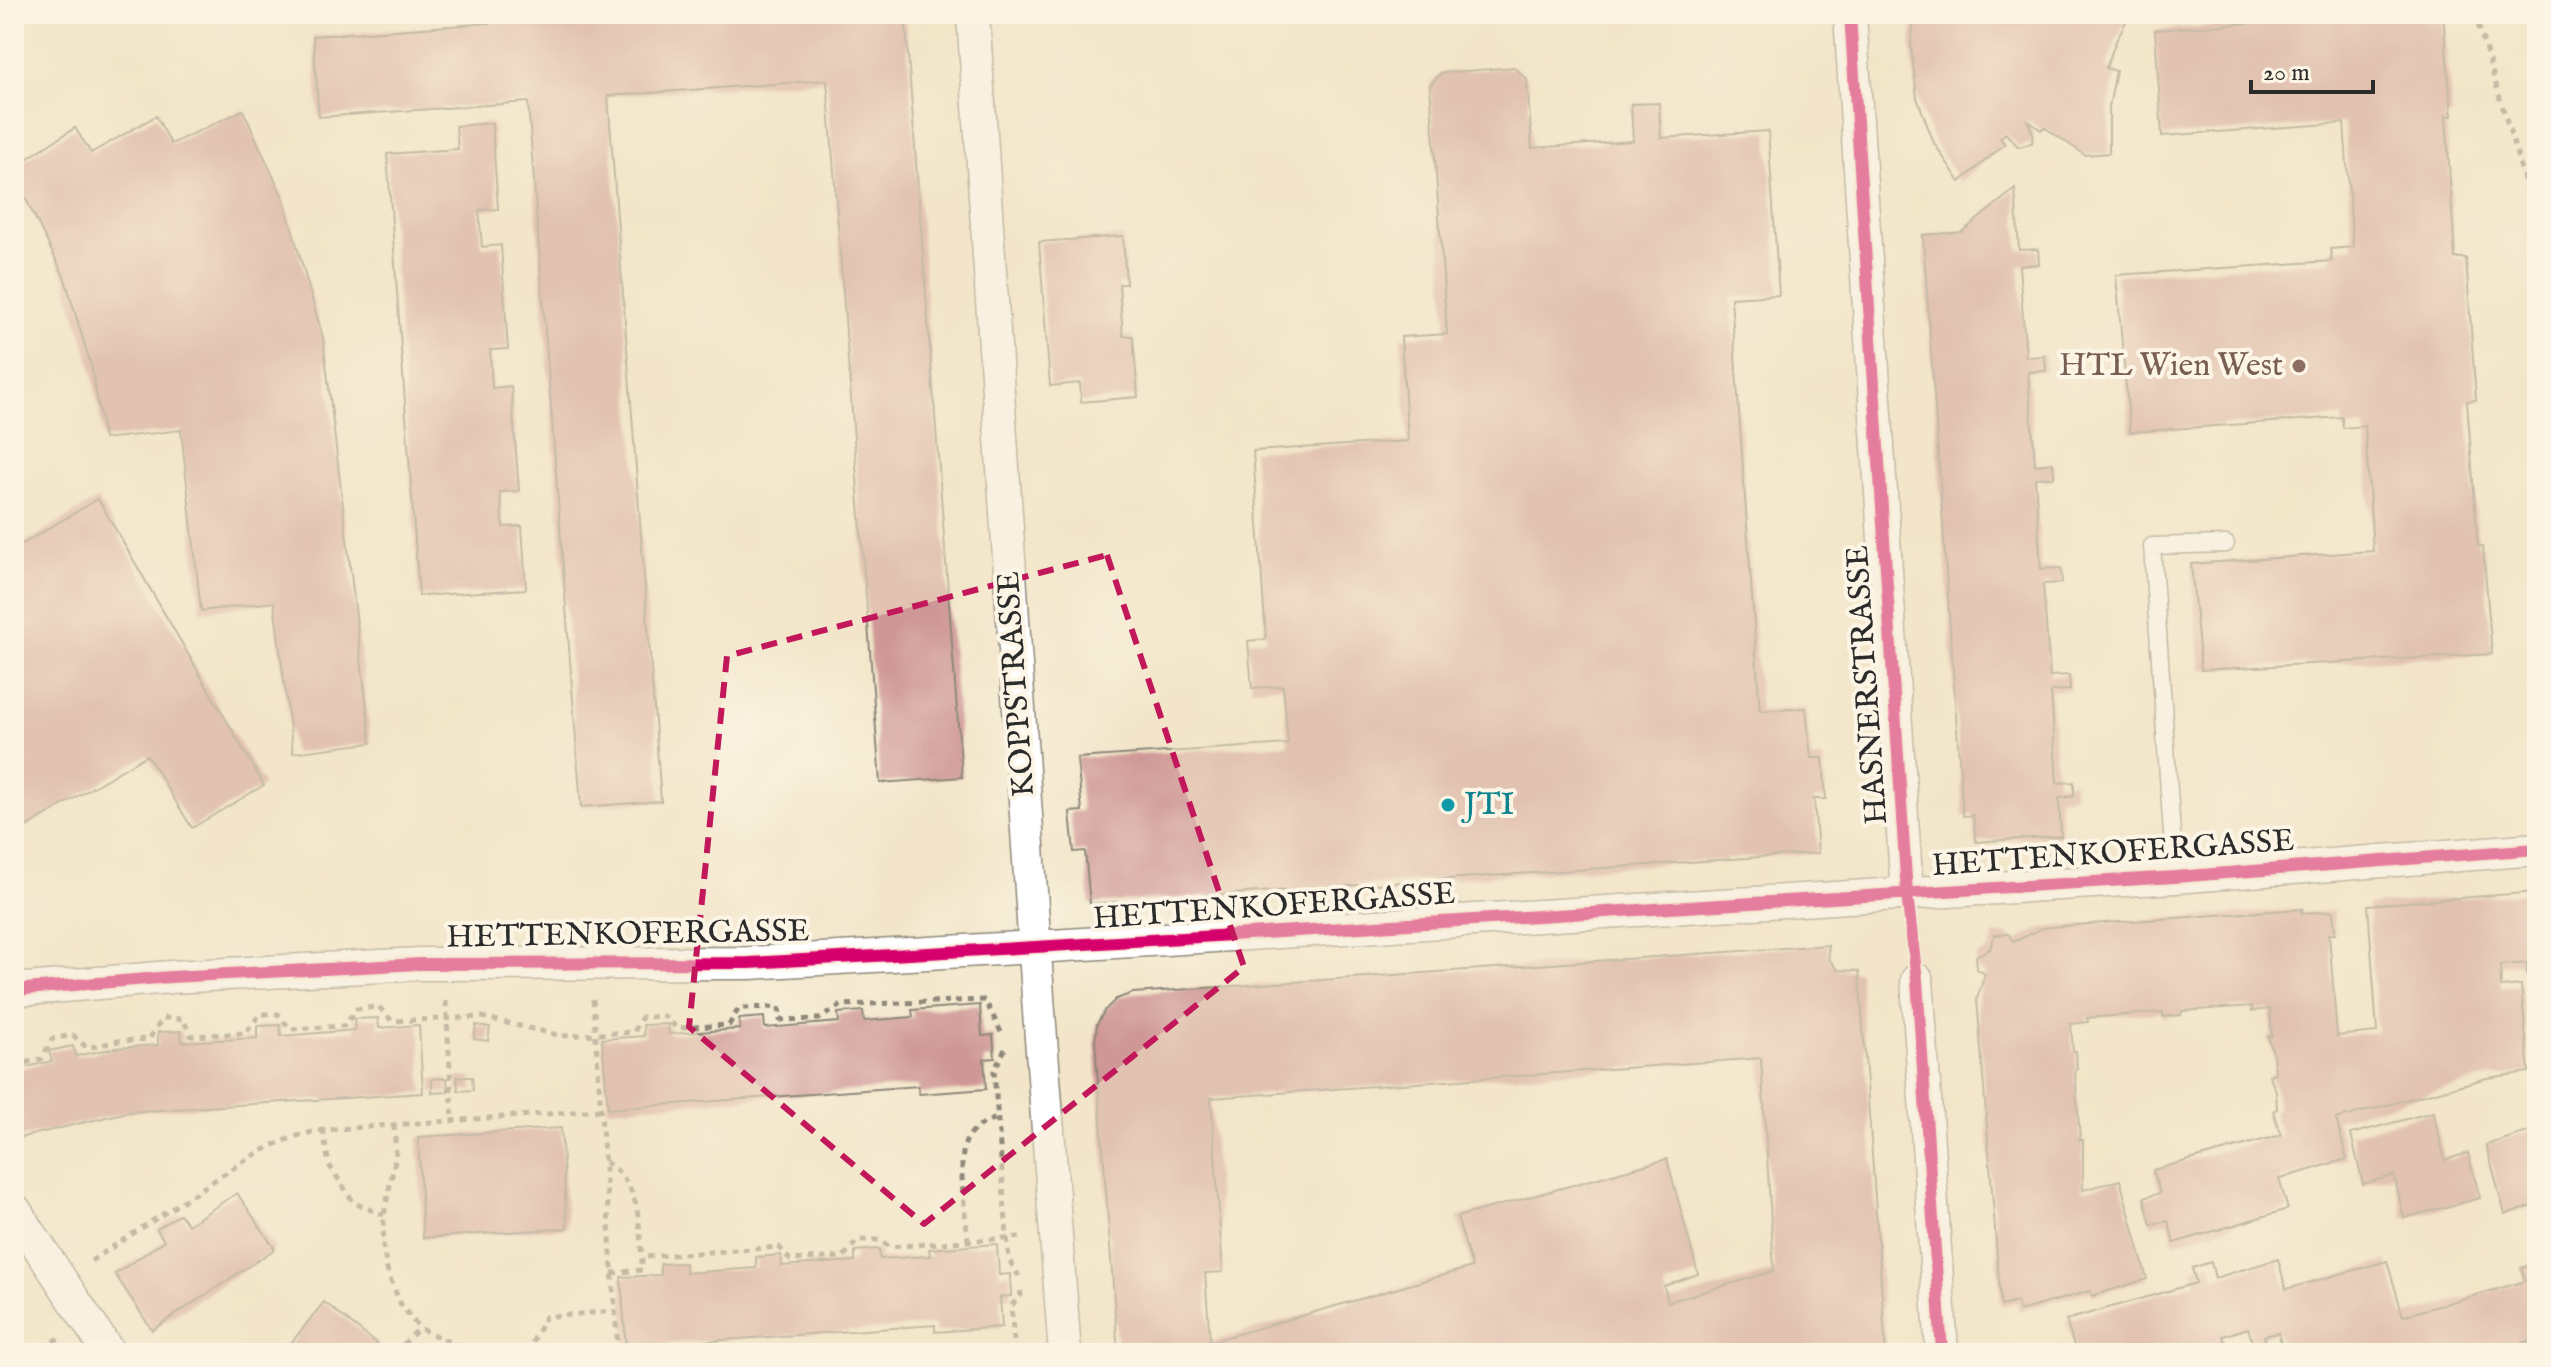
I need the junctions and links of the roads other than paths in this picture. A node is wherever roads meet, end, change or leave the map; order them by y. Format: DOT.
graph roads {
  1 [pos="973,14"];
  2 [pos="1850,14"];
  3 [pos="2226,544"];
  4 [pos="2537,849"];
  5 [pos="2175,877"];
  6 [pos="1907,894"];
  7 [pos="1035,947"];
  8 [pos="1917,980"];
  9 [pos="14,990"];
  10 [pos="14,1209"];
  11 [pos="109,1353"];
  12 [pos="1065,1353"];
  13 [pos="1942,1353"];
  1 -- 7 [label="street, KOPPSTRASSE"];
  2 -- 6 [label="street, HASNERSTRASSE"];
  3 -- 5 [label="lane"];
  4 -- 5 [label="street, HETTENKOFERGASSE"];
  5 -- 6 [label="street, HETTENKOFERGASSE"];
  6 -- 7 [label="street, HETTENKOFERGASSE"];
  7 -- 9 [label="street, HETTENKOFERGASSE"];
  7 -- 12 [label="street, KOPPSTRASSE"];
  8 -- 13 [label="street"];
  10 -- 11 [label="street"];
}
